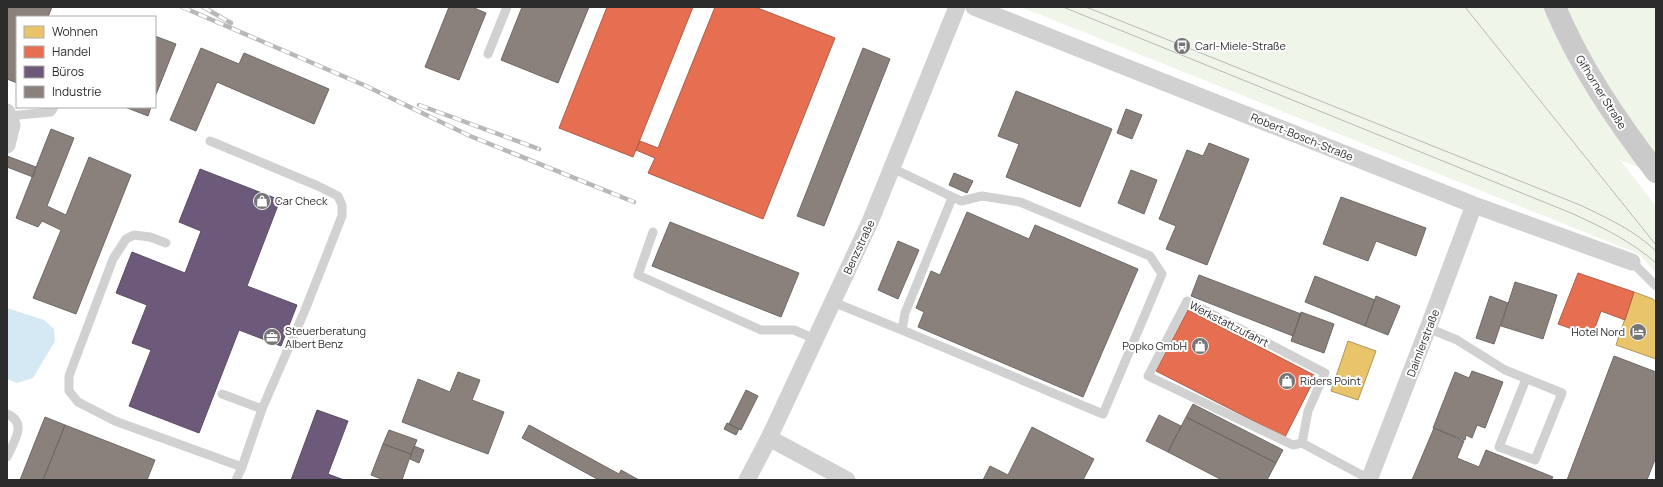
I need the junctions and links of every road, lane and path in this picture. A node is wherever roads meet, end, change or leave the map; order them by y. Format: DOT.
graph roads {
  1 [pos="507,7"];
  2 [pos="957,7"];
  3 [pos="974,7"];
  4 [pos="1556,7"];
  5 [pos="488,54"];
  6 [pos="53,108"];
  7 [pos="8,114"];
  8 [pos="210,142"];
  9 [pos="7,145"];
  10 [pos="892,168"];
  11 [pos="1656,172"];
  12 [pos="952,198"];
  13 [pos="1474,204"];
  14 [pos="653,232"];
  15 [pos="166,243"];
  16 [pos="1632,262"];
  17 [pos="1656,286"];
  18 [pos="833,302"];
  19 [pos="1428,328"];
  20 [pos="902,330"];
  21 [pos="815,339"];
  22 [pos="1526,379"];
  23 [pos="222,394"];
  24 [pos="262,409"];
  25 [pos="7,414"];
  26 [pos="769,438"];
  27 [pos="1302,443"];
  28 [pos="7,456"];
  29 [pos="242,467"];
  30 [pos="236,480"];
  31 [pos="747,480"];
  32 [pos="846,480"];
  33 [pos="1369,480"];
  1 -- 5 [label="lane"];
  2 -- 10 [label="street, Benzstraße"];
  3 -- 13 [label="street, Robert-Bosch-Straße"];
  4 -- 11 [label="main road, Gifhorner Straße"];
  6 -- 7 [label="lane"];
  7 -- 9 [label="street"];
  8 -- 24 [label="lane"];
  10 -- 12 [label="lane"];
  10 -- 18 [label="street, Benzstraße"];
  12 -- 20 [label="lane"];
  12 -- 20 [label="lane"];
  13 -- 16 [label="street, Robert-Bosch-Straße"];
  13 -- 19 [label="street, Daimlerstraße"];
  14 -- 21 [label="lane"];
  15 -- 29 [label="lane"];
  16 -- 17 [label="lane"];
  18 -- 20 [label="lane"];
  18 -- 21 [label="street, Benzstraße"];
  19 -- 22 [label="lane"];
  19 -- 33 [label="street, Daimlerstraße"];
  21 -- 26 [label="street, Benzstraße"];
  22 -- 22 [label="lane"];
  23 -- 24 [label="lane"];
  24 -- 29 [label="lane"];
  25 -- 28 [label="lane"];
  26 -- 31 [label="street, Benzstraße"];
  26 -- 32 [label="street"];
  27 -- 27 [label="lane, Werkstattzufahrt"];
  27 -- 33 [label="lane"];
  29 -- 30 [label="lane"];
}
